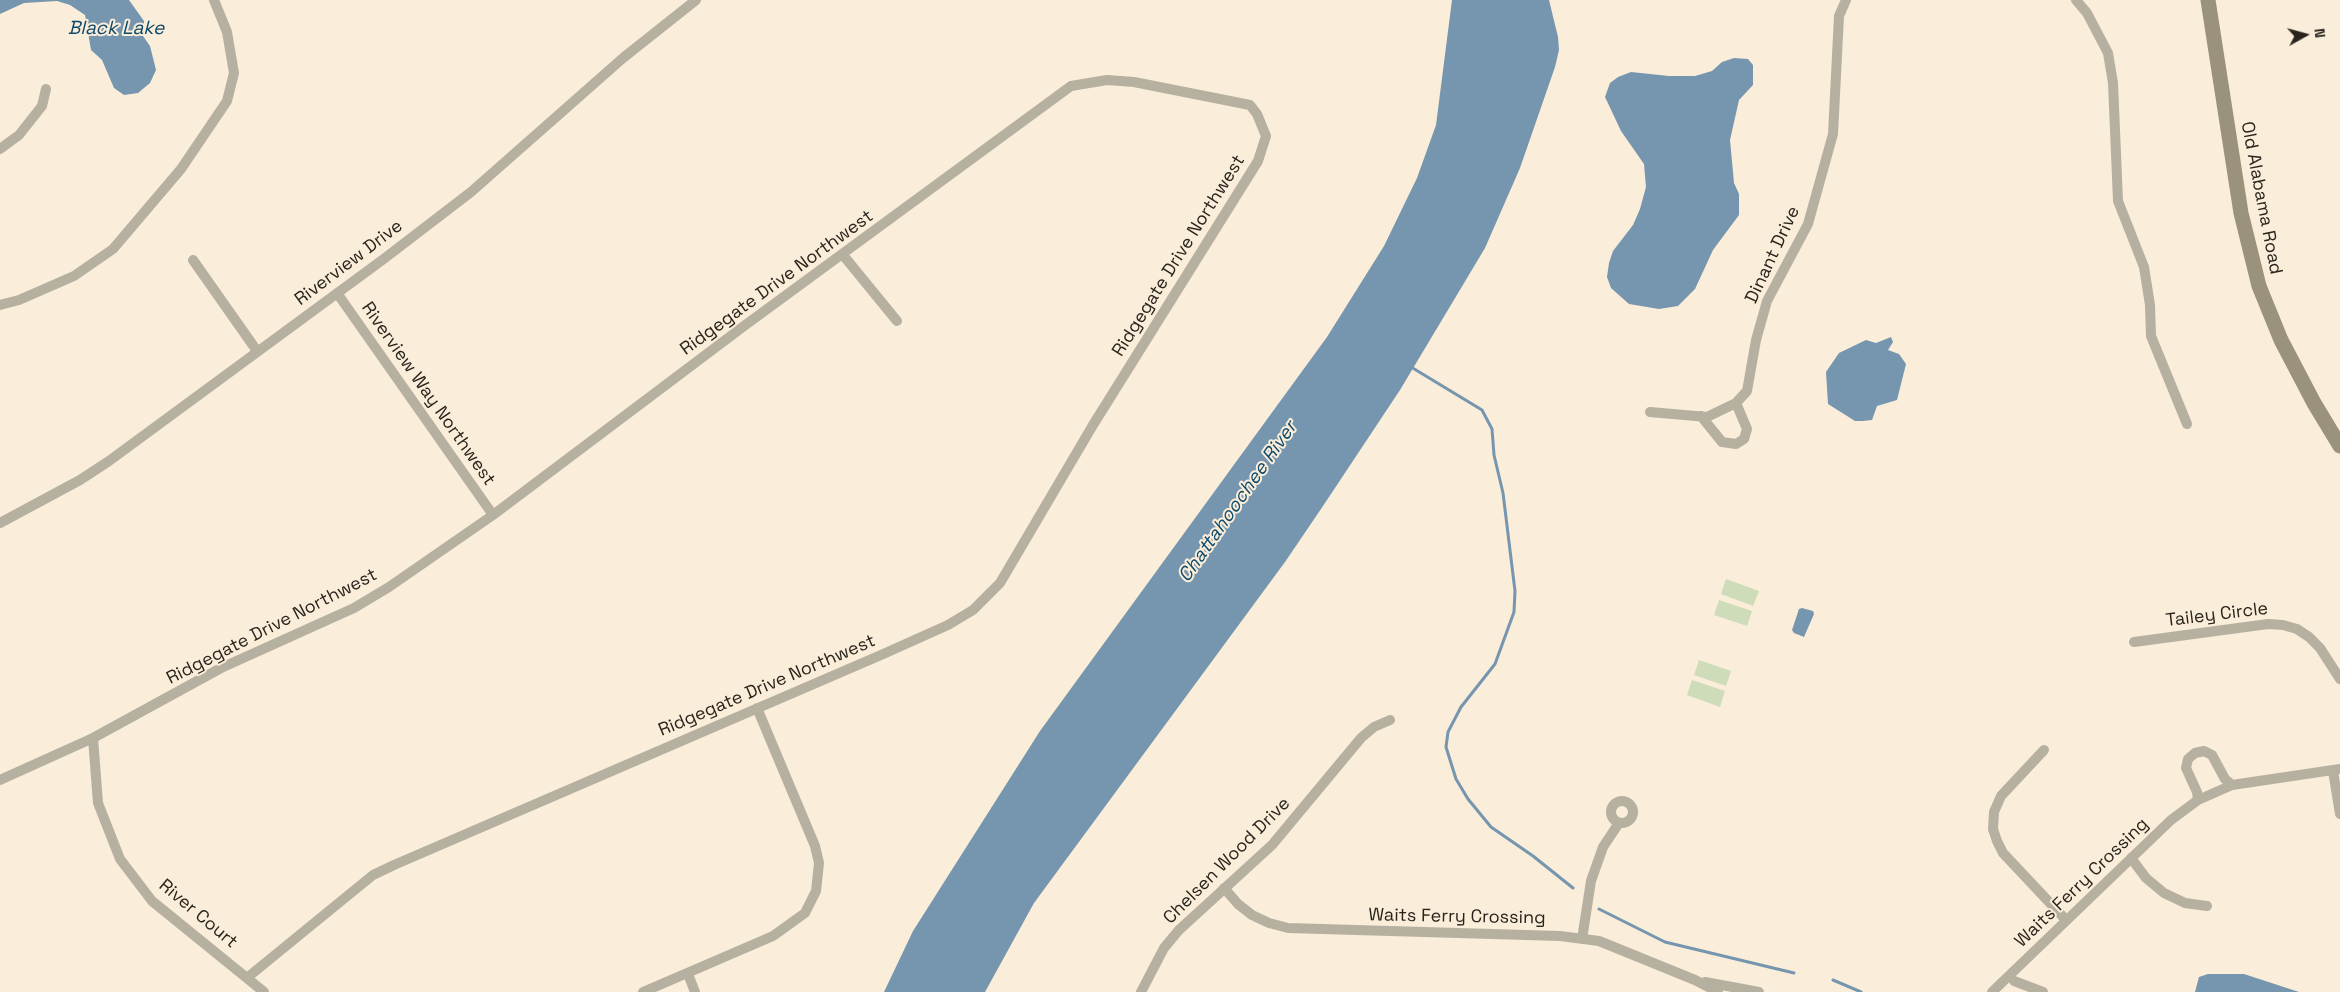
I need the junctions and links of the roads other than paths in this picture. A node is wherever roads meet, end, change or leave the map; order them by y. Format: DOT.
graph roads {
  1 [pos="214,0"];
  2 [pos="696,0"];
  3 [pos="1846,0"];
  4 [pos="2076,0"];
  5 [pos="2208,0"];
  6 [pos="46,89"];
  7 [pos="0,149"];
  8 [pos="843,255"];
  9 [pos="193,260"];
  10 [pos="337,293"];
  11 [pos="0,305"];
  12 [pos="897,321"];
  13 [pos="257,352"];
  14 [pos="1736,403"];
  15 [pos="1650,412"];
  16 [pos="1701,416"];
  17 [pos="2186,424"];
  18 [pos="2340,446"];
  19 [pos="493,515"];
  20 [pos="0,523"];
  21 [pos="2134,642"];
  22 [pos="2340,679"];
  23 [pos="757,708"];
  24 [pos="1390,720"];
  25 [pos="93,738"];
  26 [pos="2044,750"];
  27 [pos="2336,770"];
  28 [pos="0,780"];
  29 [pos="2232,785"];
  30 [pos="2198,800"];
  31 [pos="2340,814"];
  32 [pos="1619,823"];
  33 [pos="2131,858"];
  34 [pos="1224,888"];
  35 [pos="2207,906"];
  36 [pos="2066,920"];
  37 [pos="1582,939"];
  38 [pos="688,974"];
  39 [pos="248,977"];
  40 [pos="2012,979"];
  41 [pos="1695,980"];
  42 [pos="264,992"];
  43 [pos="642,992"];
  44 [pos="695,992"];
  45 [pos="1141,992"];
  46 [pos="1718,992"];
  47 [pos="1759,992"];
  48 [pos="1992,992"];
  49 [pos="2018,992"];
  50 [pos="2043,992"];
  1 -- 11 [label="street"];
  2 -- 10 [label="street, Riverview Drive"];
  3 -- 14 [label="street, Dinant Drive"];
  4 -- 17 [label="street"];
  5 -- 18 [label="main road, Old Alabama Road"];
  6 -- 7 [label="street"];
  8 -- 12 [label="street"];
  8 -- 19 [label="street, Ridgegate Drive Northwest"];
  8 -- 23 [label="street, Ridgegate Drive Northwest"];
  9 -- 13 [label="street"];
  10 -- 13 [label="street, Riverview Drive"];
  10 -- 19 [label="street, Riverview Way Northwest"];
  13 -- 20 [label="street, Riverview Drive"];
  14 -- 16 [label="street"];
  14 -- 16 [label="street"];
  15 -- 16 [label="street"];
  19 -- 25 [label="street, Ridgegate Drive Northwest"];
  21 -- 22 [label="street, Tailey Circle"];
  23 -- 38 [label="street"];
  23 -- 39 [label="street, Ridgegate Drive Northwest"];
  24 -- 34 [label="street, Chelsen Wood Drive"];
  25 -- 28 [label="street, Ridgegate Drive Northwest"];
  25 -- 39 [label="street, River Court"];
  26 -- 36 [label="street"];
  27 -- 29 [label="street, Waits Ferry Crossing"];
  27 -- 31 [label="street"];
  29 -- 30 [label="street, Waits Ferry Crossing"];
  29 -- 30 [label="street"];
  30 -- 33 [label="street, Waits Ferry Crossing"];
  32 -- 37 [label="street"];
  33 -- 35 [label="street"];
  33 -- 36 [label="street, Waits Ferry Crossing"];
  34 -- 37 [label="street, Waits Ferry Crossing"];
  34 -- 45 [label="street, Chelsen Wood Drive"];
  36 -- 40 [label="street, Waits Ferry Crossing"];
  37 -- 41 [label="street, Waits Ferry Crossing"];
  38 -- 43 [label="street"];
  38 -- 44 [label="street"];
  39 -- 42 [label="street, River Court"];
  40 -- 48 [label="street, Waits Ferry Crossing"];
  40 -- 49 [label="street"];
  40 -- 50 [label="street"];
  41 -- 46 [label="street, Waits Ferry Crossing"];
  41 -- 47 [label="street, Waits Ferry Crossing"];
}
